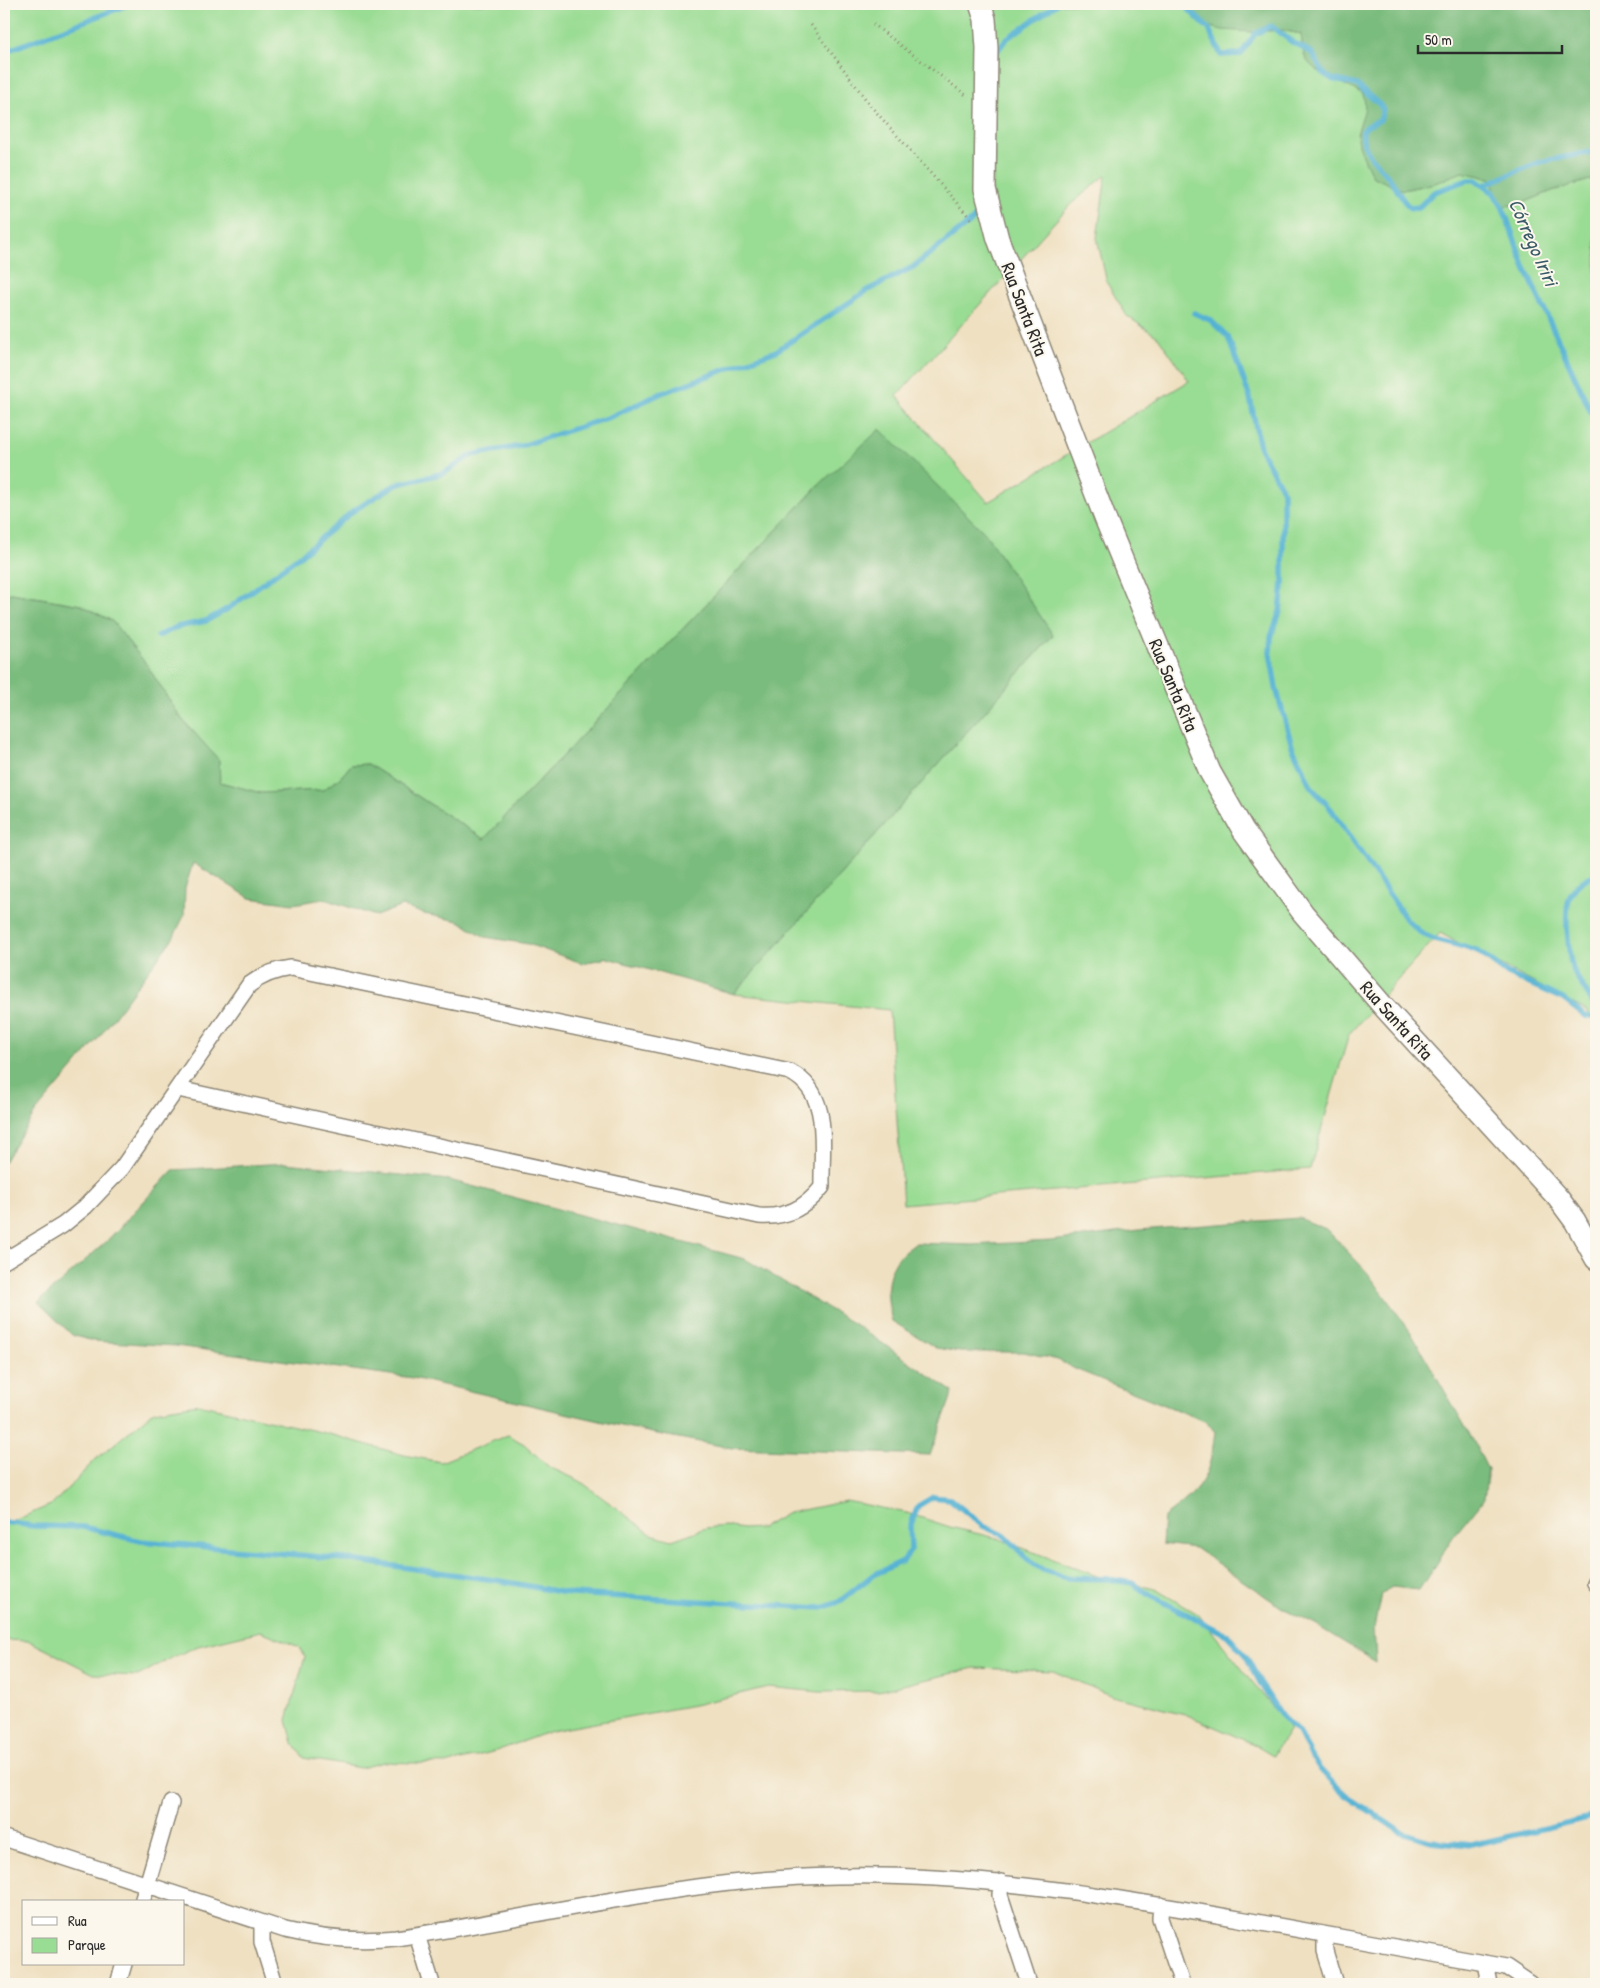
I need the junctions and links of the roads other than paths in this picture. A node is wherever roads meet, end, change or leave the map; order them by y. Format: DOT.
graph roads {
  1 [pos="980,4"];
  2 [pos="178,1089"];
  3 [pos="1596,1259"];
  4 [pos="4,1261"];
  5 [pos="170,1803"];
  6 [pos="4,1838"];
  7 [pos="1001,1882"];
  8 [pos="146,1885"];
  9 [pos="142,1900"];
  10 [pos="1162,1905"];
  11 [pos="262,1923"];
  12 [pos="417,1935"];
  13 [pos="1325,1935"];
  14 [pos="1485,1963"];
  15 [pos="123,1966"];
  16 [pos="118,1984"];
  17 [pos="275,1984"];
  18 [pos="432,1984"];
  19 [pos="1029,1984"];
  20 [pos="1182,1984"];
  21 [pos="1335,1984"];
  22 [pos="1489,1984"];
  23 [pos="1531,1984"];
  1 -- 3 [label="street, Rua Santa Rita"];
  2 -- 2 [label="street"];
  2 -- 4 [label="street"];
  5 -- 8 [label="street"];
  6 -- 8 [label="street"];
  7 -- 10 [label="street"];
  7 -- 12 [label="street"];
  7 -- 19 [label="street"];
  8 -- 9 [label="street"];
  8 -- 11 [label="street"];
  10 -- 13 [label="street"];
  10 -- 20 [label="street"];
  11 -- 12 [label="street"];
  11 -- 17 [label="street"];
  12 -- 18 [label="street"];
  13 -- 14 [label="street"];
  13 -- 21 [label="street"];
  14 -- 22 [label="street"];
  14 -- 23 [label="street"];
  15 -- 16 [label="street"];
}
